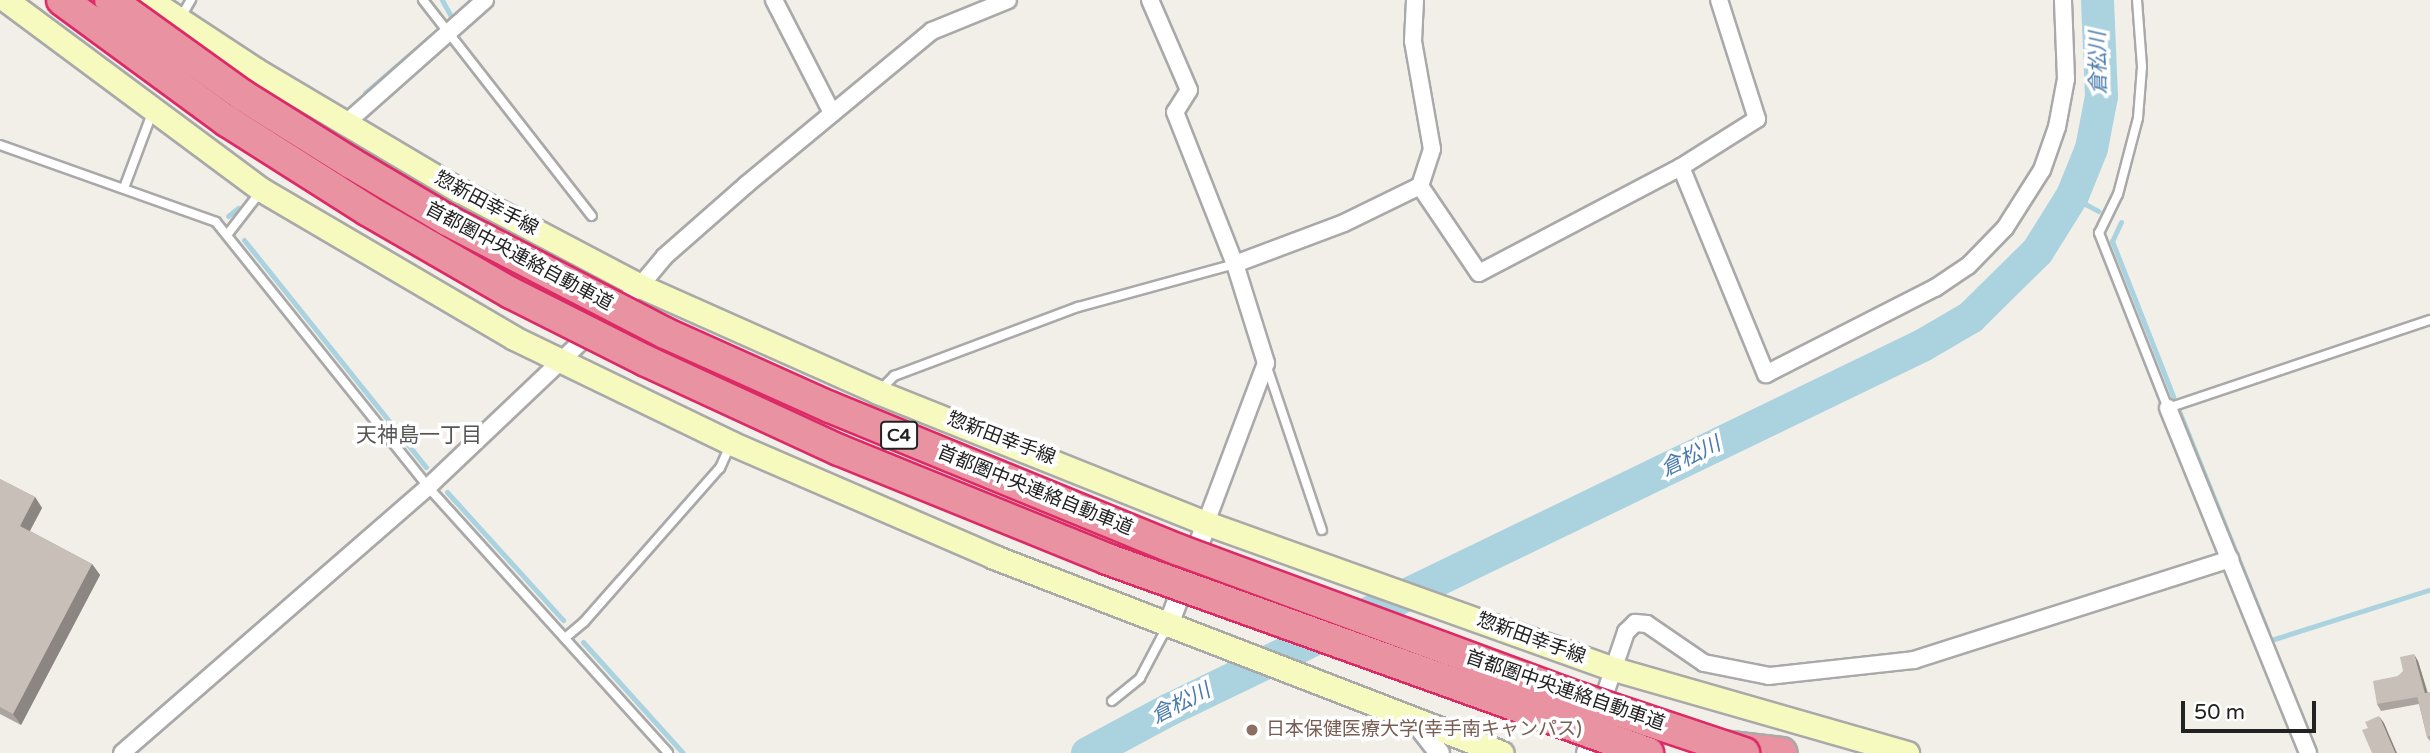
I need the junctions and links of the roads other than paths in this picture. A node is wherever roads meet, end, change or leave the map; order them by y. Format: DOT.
graph roads {
  1 [pos="6,0"];
  2 [pos="62,0"];
  3 [pos="110,0"];
  4 [pos="150,0"];
  5 [pos="423,0"];
  6 [pos="485,0"];
  7 [pos="774,0"];
  8 [pos="1008,0"];
  9 [pos="1150,0"];
  10 [pos="1415,0"];
  11 [pos="1719,0"];
  12 [pos="2063,0"];
  13 [pos="2137,0"];
  14 [pos="186,10"];
  15 [pos="447,30"];
  16 [pos="152,113"];
  17 [pos="832,113"];
  18 [pos="345,124"];
  19 [pos="0,145"];
  20 [pos="1681,167"];
  21 [pos="1420,186"];
  22 [pos="124,188"];
  23 [pos="262,190"];
  24 [pos="592,216"];
  25 [pos="227,235"];
  26 [pos="1235,264"];
  27 [pos="640,286"];
  28 [pos="2430,320"];
  29 [pos="561,361"];
  30 [pos="1266,363"];
  31 [pos="878,392"];
  32 [pos="2168,408"];
  33 [pos="731,443"];
  34 [pos="428,487"];
  35 [pos="1206,523"];
  36 [pos="1322,530"];
  37 [pos="2230,559"];
  38 [pos="1167,627"];
  39 [pos="565,638"];
  40 [pos="1614,669"];
  41 [pos="1112,701"];
  42 [pos="1415,722"];
  43 [pos="1733,749"];
  44 [pos="122,753"];
  45 [pos="668,753"];
  46 [pos="1439,753"];
  47 [pos="1502,753"];
  48 [pos="1585,753"];
  49 [pos="1648,753"];
  50 [pos="1782,753"];
  51 [pos="1907,753"];
  52 [pos="2308,753"];
  1 -- 16 [label="main road"];
  2 -- 49 [label="highway, 首都圏中央連絡自動車道 / C4, bridge"];
  3 -- 43 [label="highway, 首都圏中央連絡自動車道 / C4, bridge"];
  4 -- 14 [label="main road, 惣新田幸手線"];
  5 -- 15 [label="lane"];
  6 -- 15 [label="street"];
  7 -- 17 [label="street"];
  8 -- 17 [label="street"];
  9 -- 26 [label="street"];
  10 -- 21 [label="street"];
  11 -- 20 [label="street"];
  12 -- 20 [label="street"];
  13 -- 32 [label="lane"];
  14 -- 18 [label="main road, 惣新田幸手線"];
  15 -- 18 [label="street"];
  15 -- 24 [label="lane"];
  16 -- 22 [label="lane"];
  16 -- 23 [label="main road"];
  17 -- 27 [label="street"];
  18 -- 27 [label="main road, 惣新田幸手線"];
  19 -- 22 [label="lane"];
  20 -- 21 [label="street"];
  21 -- 26 [label="street"];
  22 -- 25 [label="lane"];
  23 -- 25 [label="lane"];
  23 -- 29 [label="main road"];
  25 -- 34 [label="lane"];
  26 -- 30 [label="street"];
  26 -- 31 [label="lane"];
  27 -- 29 [label="street"];
  27 -- 31 [label="main road, 惣新田幸手線"];
  28 -- 32 [label="lane"];
  29 -- 33 [label="main road"];
  29 -- 34 [label="street"];
  30 -- 35 [label="street"];
  30 -- 36 [label="lane"];
  31 -- 35 [label="main road, 惣新田幸手線"];
  32 -- 37 [label="street"];
  33 -- 38 [label="main road"];
  33 -- 39 [label="lane"];
  34 -- 39 [label="lane"];
  34 -- 44 [label="street"];
  35 -- 38 [label="street"];
  35 -- 40 [label="main road, 惣新田幸手線"];
  37 -- 40 [label="street"];
  37 -- 52 [label="street"];
  38 -- 41 [label="lane"];
  38 -- 42 [label="main road"];
  39 -- 45 [label="lane"];
  40 -- 48 [label="street"];
  40 -- 51 [label="main road, 惣新田幸手線"];
  42 -- 46 [label="street"];
  42 -- 47 [label="main road"];
  43 -- 50 [label="highway, 首都圏中央連絡自動車道, bridge"];
}
